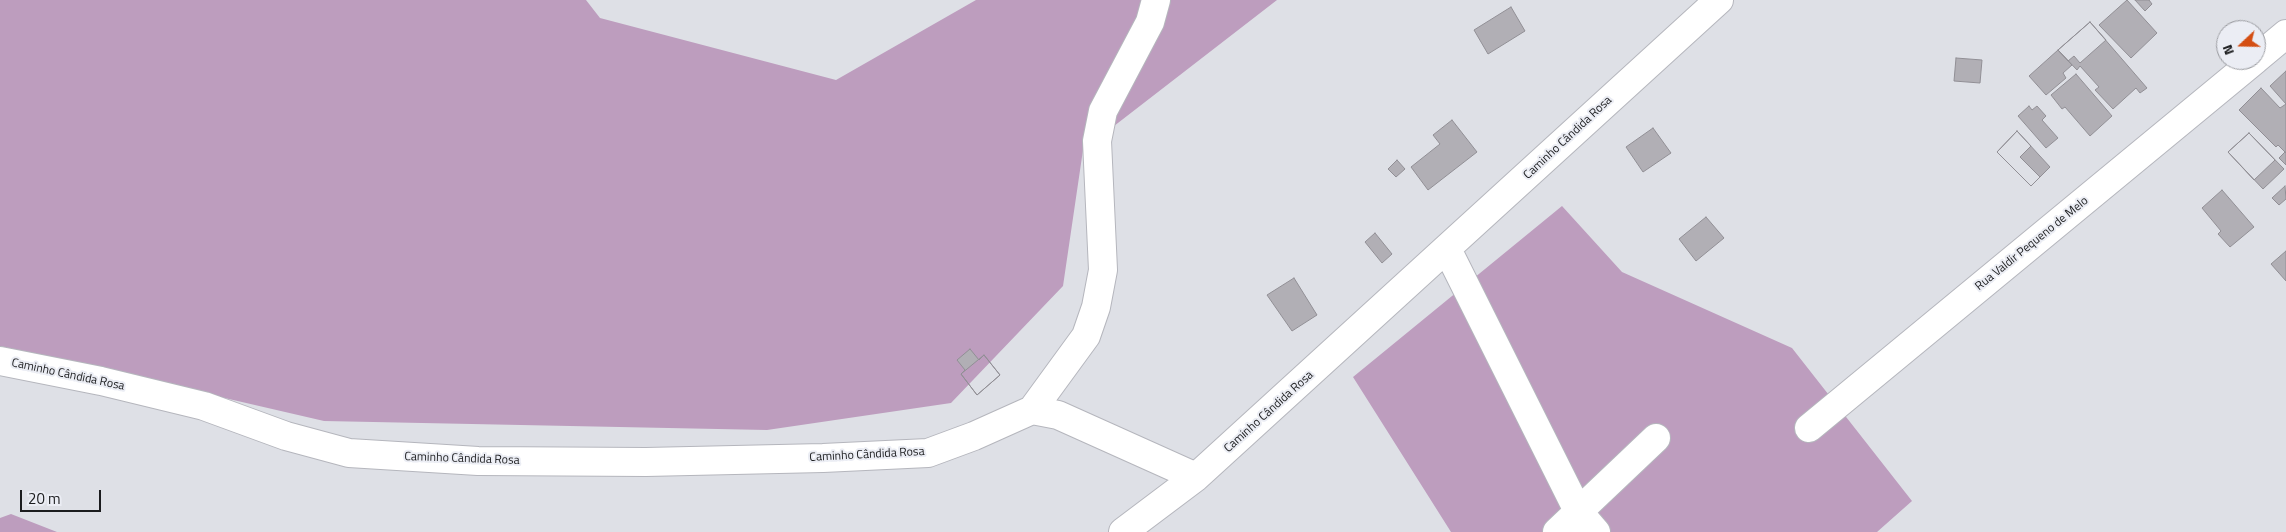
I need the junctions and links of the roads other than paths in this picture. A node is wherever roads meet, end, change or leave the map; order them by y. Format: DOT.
graph roads {
  1 [pos="1156,0"];
  2 [pos="1719,0"];
  3 [pos="2286,34"];
  4 [pos="2266,51"];
  5 [pos="2244,70"];
  6 [pos="1448,249"];
  7 [pos="0,361"];
  8 [pos="1032,410"];
  9 [pos="1809,428"];
  10 [pos="1656,438"];
  11 [pos="1196,477"];
  12 [pos="1578,512"];
  13 [pos="1123,532"];
  14 [pos="1557,532"];
  15 [pos="1596,532"];
  1 -- 8 [label="street"];
  2 -- 6 [label="street, Caminho Cândida Rosa"];
  3 -- 4 [label="street, Rua Valdir Pequeno de Melo"];
  5 -- 9 [label="street, Rua Valdir Pequeno de Melo"];
  6 -- 11 [label="street, Caminho Cândida Rosa"];
  6 -- 12 [label="street"];
  7 -- 8 [label="street, Caminho Cândida Rosa"];
  8 -- 11 [label="street"];
  10 -- 12 [label="street"];
  11 -- 13 [label="street, Caminho Cândida Rosa"];
  12 -- 14 [label="street"];
  12 -- 15 [label="street"];
}
